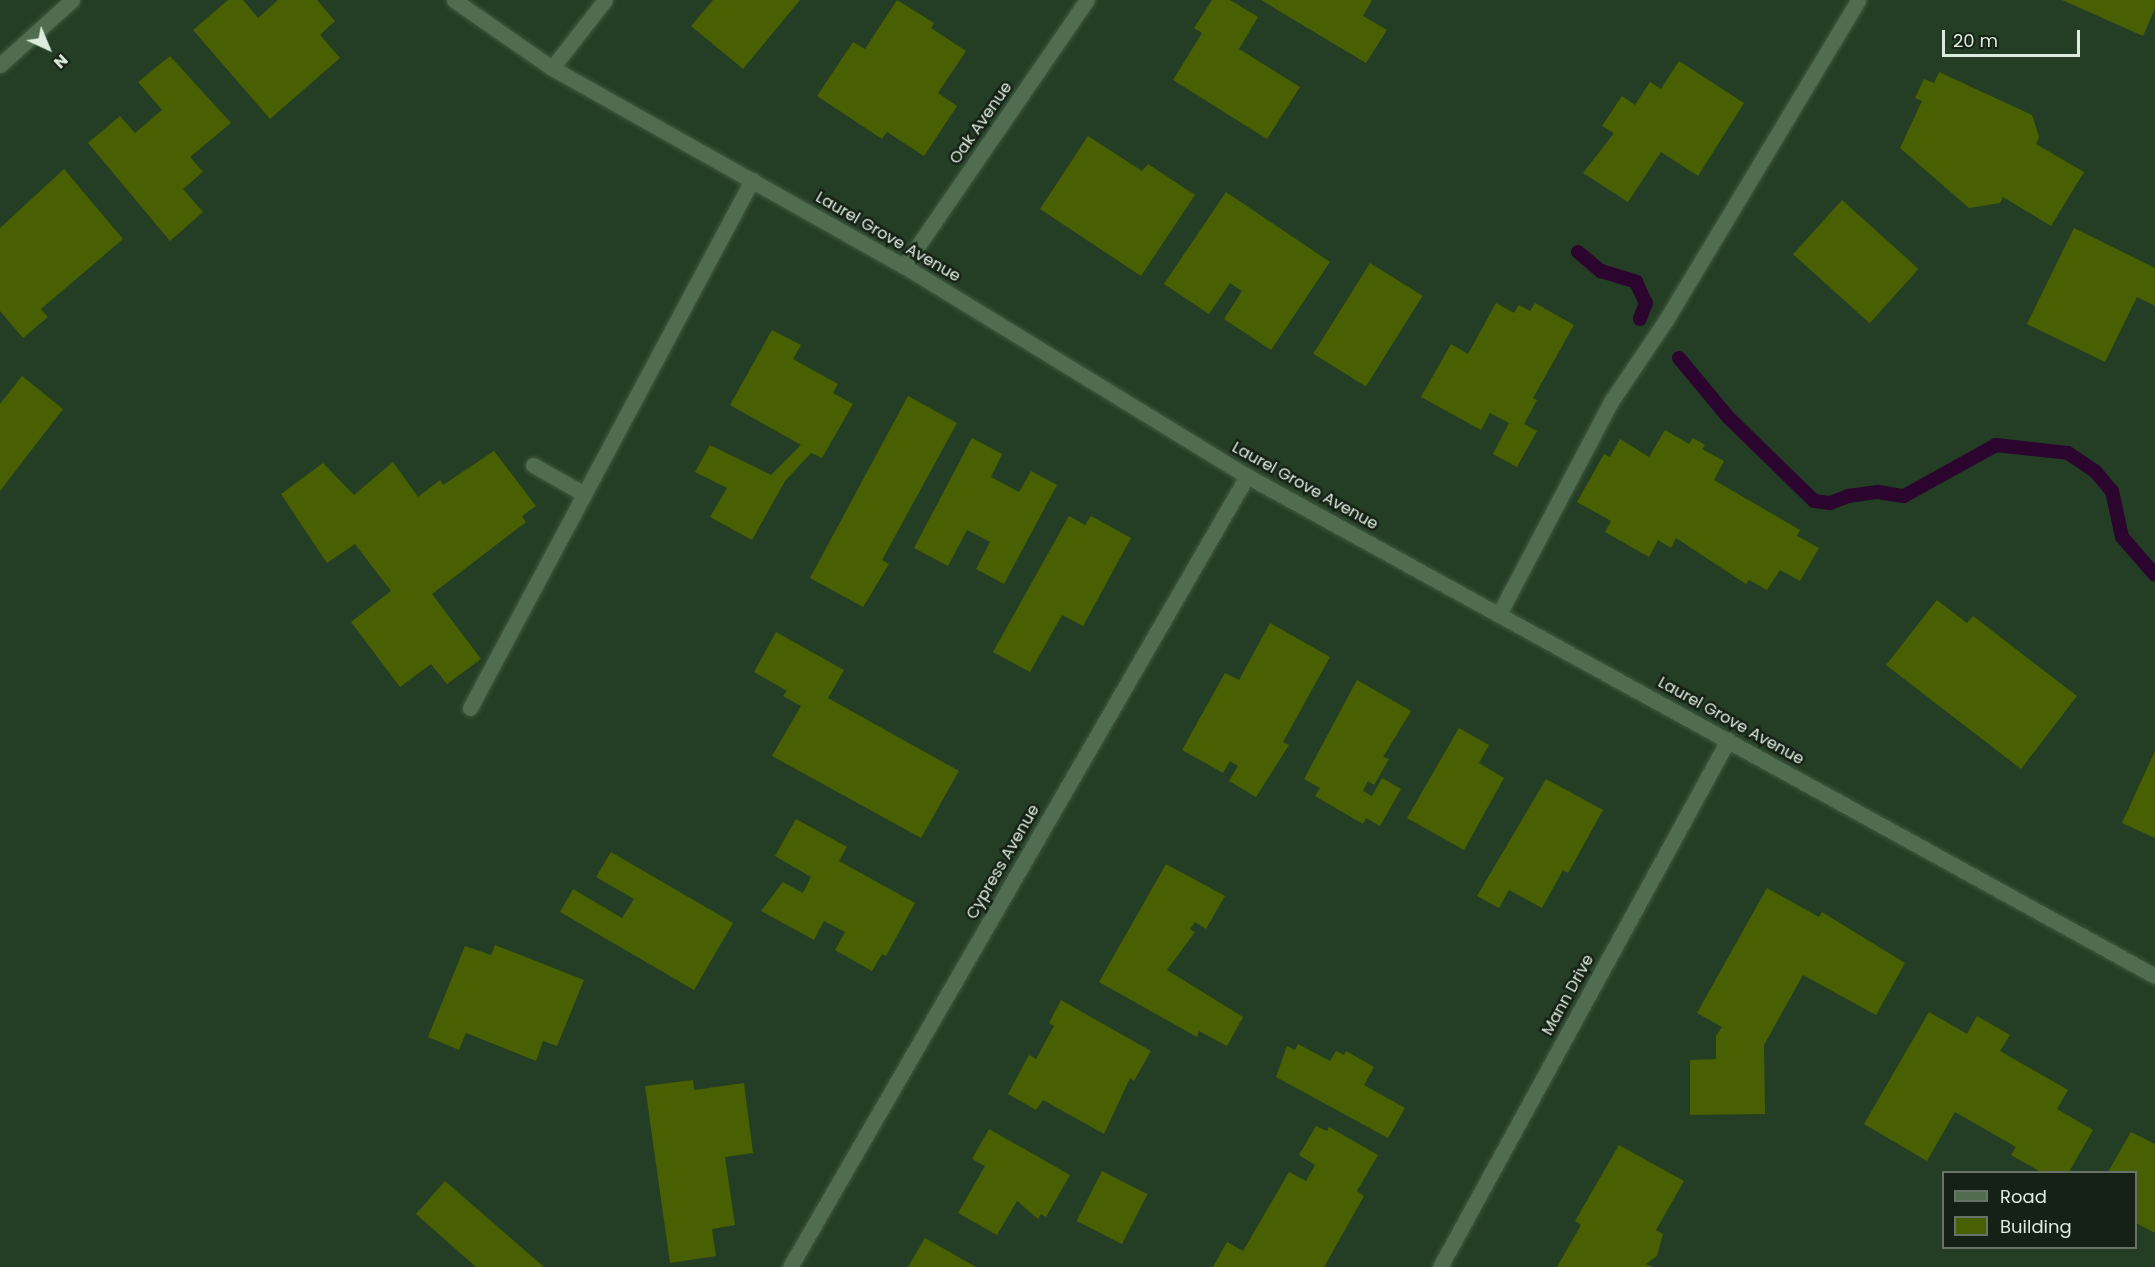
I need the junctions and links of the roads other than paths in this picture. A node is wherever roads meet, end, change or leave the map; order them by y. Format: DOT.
graph roads {
  1 [pos="72,0"];
  2 [pos="454,0"];
  3 [pos="605,0"];
  4 [pos="1088,0"];
  5 [pos="1858,0"];
  6 [pos="0,65"];
  7 [pos="552,68"];
  8 [pos="752,180"];
  9 [pos="904,266"];
  10 [pos="533,465"];
  11 [pos="1247,476"];
  12 [pos="584,494"];
  13 [pos="1499,614"];
  14 [pos="470,708"];
  15 [pos="1728,740"];
  16 [pos="2155,976"];
  17 [pos="790,1267"];
  18 [pos="1440,1267"];
  1 -- 6 [label="street"];
  2 -- 7 [label="street, Laurel Grove Avenue"];
  3 -- 7 [label="street"];
  4 -- 9 [label="street, Oak Avenue"];
  5 -- 13 [label="street"];
  7 -- 8 [label="street, Laurel Grove Avenue"];
  8 -- 9 [label="street, Laurel Grove Avenue"];
  8 -- 12 [label="street"];
  9 -- 11 [label="street, Laurel Grove Avenue"];
  10 -- 12 [label="street"];
  11 -- 13 [label="street, Laurel Grove Avenue"];
  11 -- 17 [label="street, Cypress Avenue"];
  12 -- 14 [label="street"];
  13 -- 15 [label="street, Laurel Grove Avenue"];
  15 -- 16 [label="street, Laurel Grove Avenue"];
  15 -- 18 [label="street, Mann Drive"];
}
